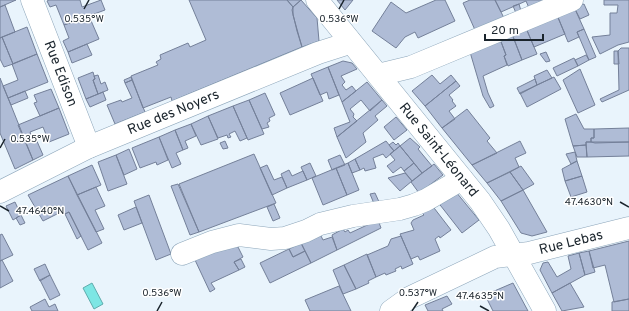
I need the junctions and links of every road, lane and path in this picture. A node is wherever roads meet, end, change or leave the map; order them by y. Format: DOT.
graph roads {
  1 [pos="32,0"];
  2 [pos="317,0"];
  3 [pos="572,0"];
  4 [pos="349,40"];
  5 [pos="378,75"];
  6 [pos="89,147"];
  7 [pos="462,178"];
  8 [pos="0,192"];
  9 [pos="629,228"];
  10 [pos="182,254"];
  11 [pos="512,254"];
  12 [pos="391,311"];
  13 [pos="545,311"];
  1 -- 6 [label="street, Rue Edison"];
  2 -- 4 [label="street, Rue Saint-Léonard"];
  3 -- 5 [label="street"];
  4 -- 5 [label="street, Rue Saint-Léonard"];
  4 -- 6 [label="street, Rue des Noyers"];
  5 -- 7 [label="street, Rue Saint-Léonard"];
  6 -- 8 [label="street, Rue des Noyers"];
  7 -- 10 [label="street"];
  7 -- 11 [label="street, Rue Saint-Léonard"];
  9 -- 11 [label="street, Rue Lebas"];
  11 -- 12 [label="street, Rue Lebas"];
  11 -- 13 [label="street, Rue Saint-Léonard"];
}
